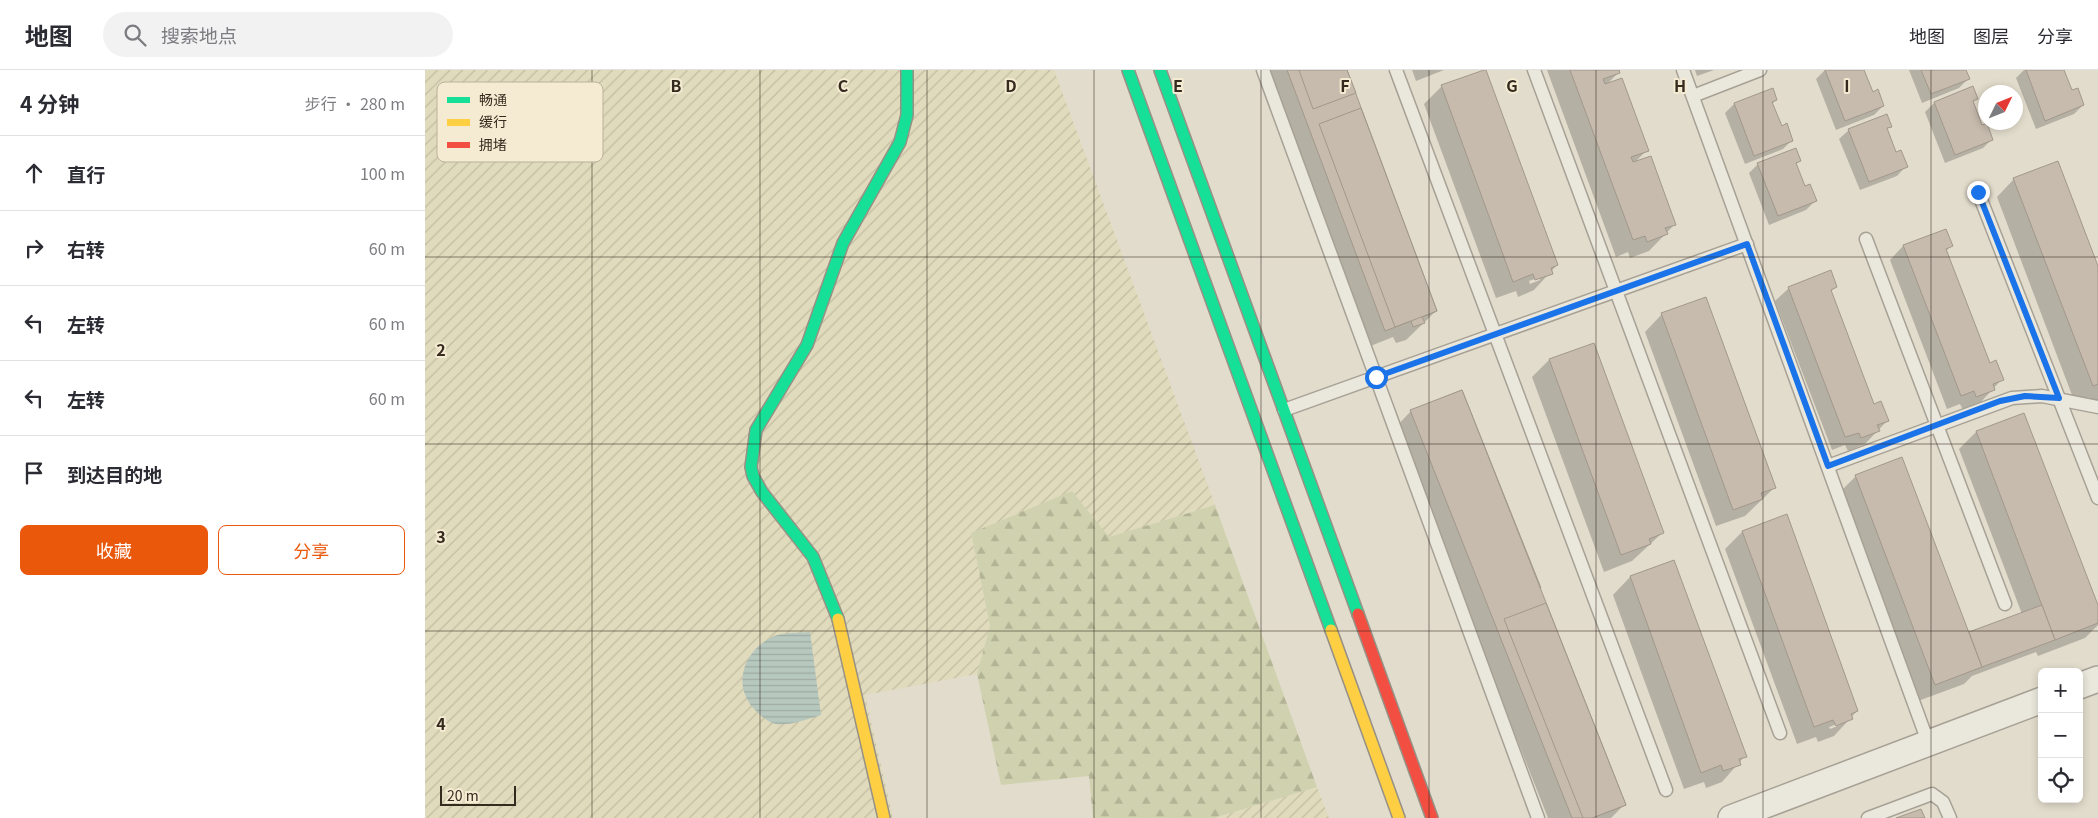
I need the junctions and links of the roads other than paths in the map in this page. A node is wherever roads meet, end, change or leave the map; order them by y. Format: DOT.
graph roads {
  1 [pos="907,70"];
  2 [pos="1128,70"];
  3 [pos="1160,70"];
  4 [pos="1263,70"];
  5 [pos="1396,70"];
  6 [pos="1534,70"];
  7 [pos="1683,70"];
  8 [pos="1760,70"];
  9 [pos="1693,96"];
  10 [pos="1978,192"];
  11 [pos="1866,239"];
  12 [pos="1747,244"];
  13 [pos="1616,291"];
  14 [pos="1496,334"];
  15 [pos="1376,377"];
  16 [pos="2059,398"];
  17 [pos="2098,407"];
  18 [pos="1284,410"];
  19 [pos="1937,426"];
  20 [pos="1828,466"];
  21 [pos="2098,498"];
  22 [pos="2005,604"];
  23 [pos="2098,679"];
  24 [pos="2083,685"];
  25 [pos="2038,701"];
  26 [pos="1780,733"];
  27 [pos="1928,742"];
  28 [pos="1666,790"];
  29 [pos="884,818"];
  30 [pos="1399,818"];
  31 [pos="1432,818"];
  32 [pos="1538,818"];
  33 [pos="1731,818"];
  34 [pos="1868,818"];
  35 [pos="1950,818"];
  1 -- 29 [label="main road"];
  2 -- 30 [label="main road"];
  3 -- 18 [label="main road"];
  4 -- 15 [label="lane"];
  5 -- 14 [label="lane"];
  6 -- 13 [label="lane"];
  7 -- 9 [label="lane"];
  8 -- 9 [label="lane"];
  9 -- 12 [label="lane"];
  10 -- 16 [label="lane"];
  11 -- 19 [label="lane"];
  12 -- 13 [label="lane"];
  12 -- 20 [label="lane"];
  13 -- 14 [label="lane"];
  13 -- 26 [label="lane"];
  14 -- 15 [label="lane"];
  14 -- 28 [label="lane"];
  15 -- 18 [label="lane"];
  15 -- 32 [label="lane"];
  16 -- 17 [label="lane"];
  16 -- 19 [label="lane"];
  16 -- 21 [label="lane"];
  18 -- 31 [label="main road"];
  19 -- 20 [label="lane"];
  19 -- 22 [label="lane"];
  20 -- 27 [label="lane"];
  23 -- 24 [label="street"];
  25 -- 27 [label="street"];
  27 -- 33 [label="street"];
  34 -- 35 [label="lane"];
}
